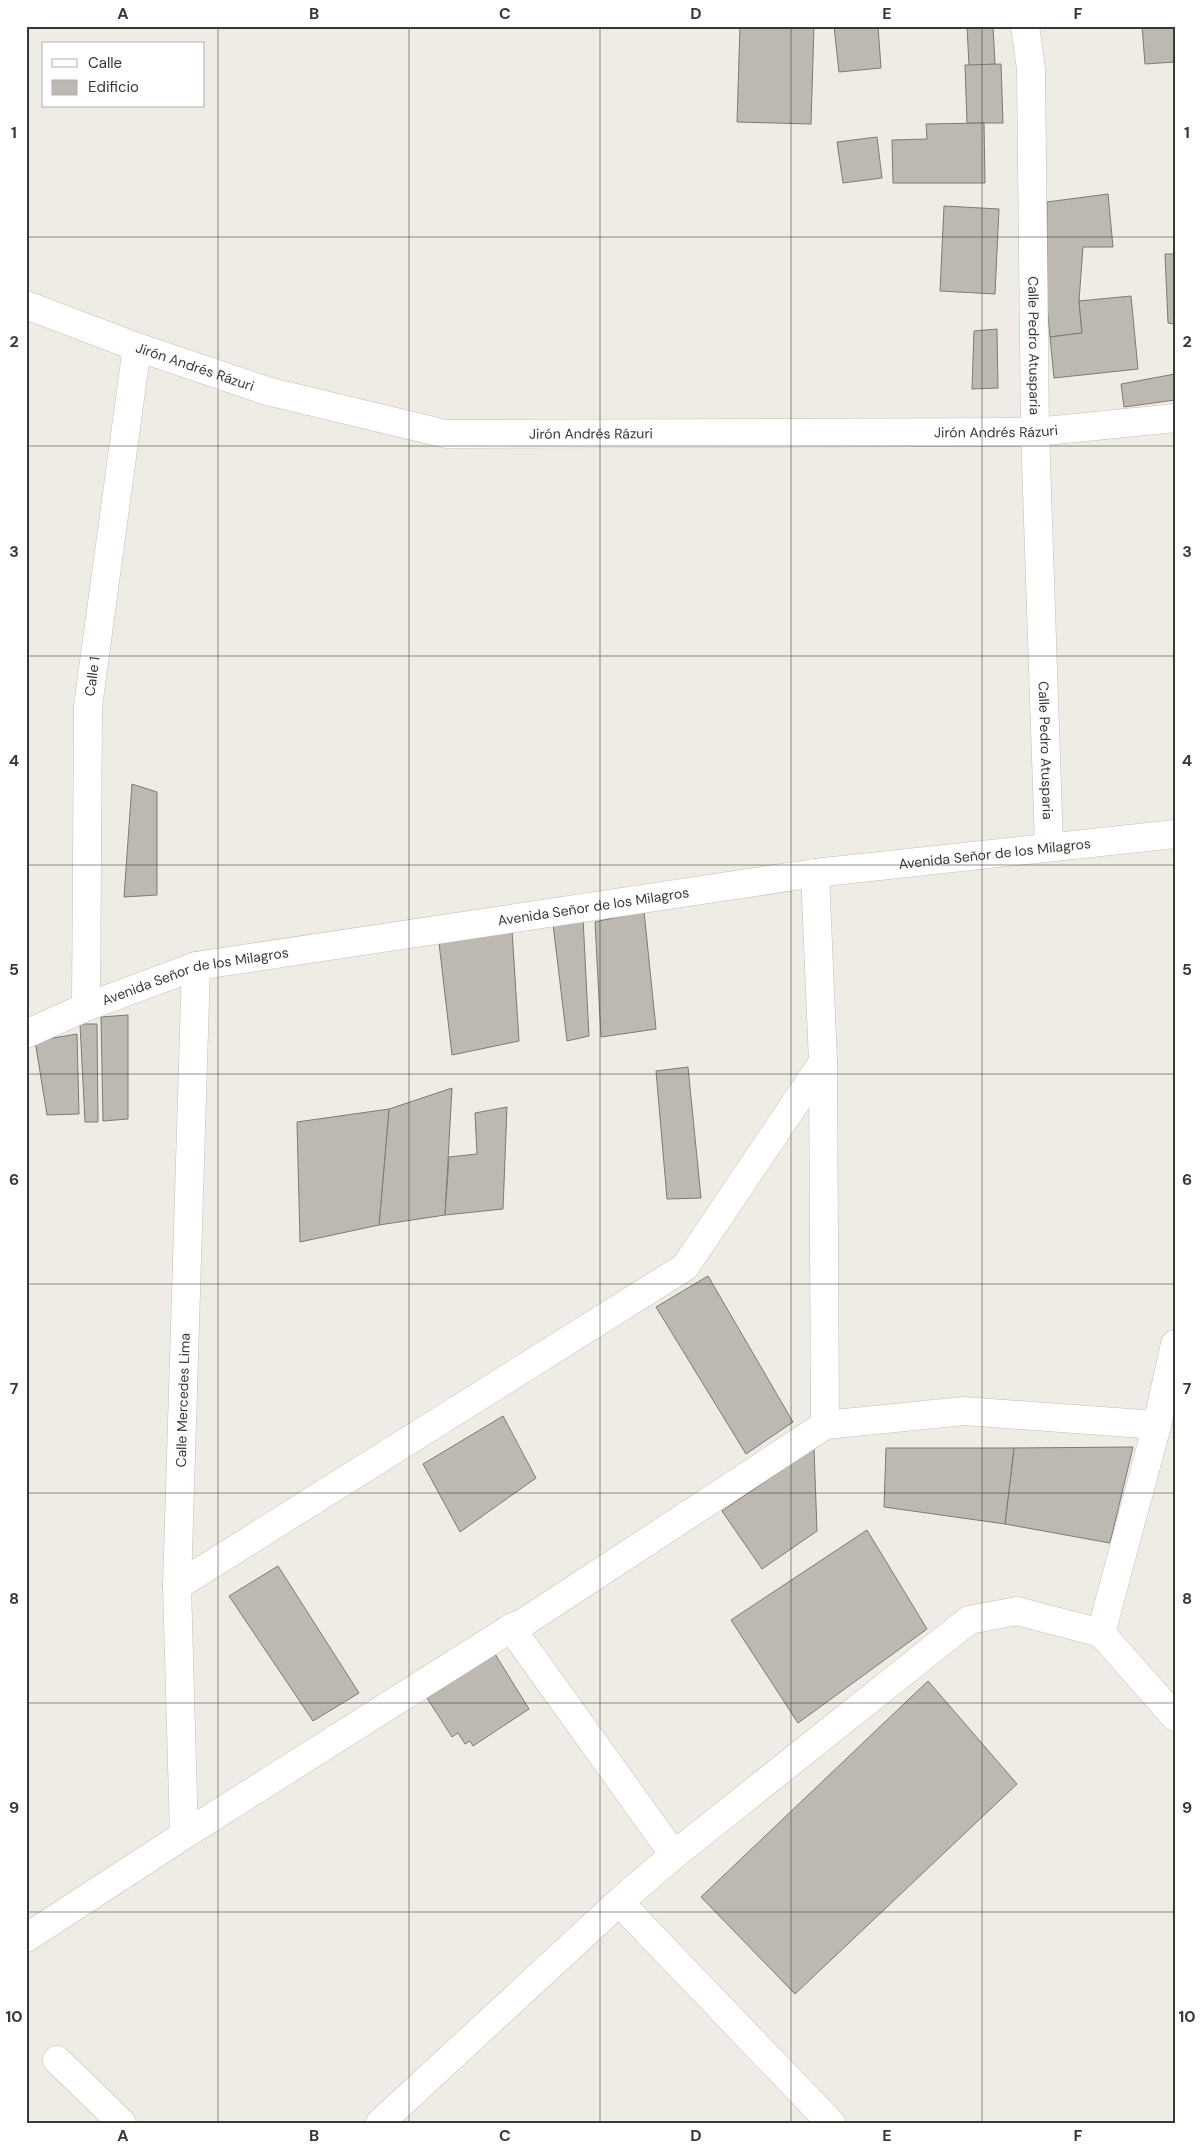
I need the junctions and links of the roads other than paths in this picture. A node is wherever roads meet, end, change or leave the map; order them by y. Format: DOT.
graph roads {
  1 [pos="1024,26"];
  2 [pos="26,305"];
  3 [pos="137,347"];
  4 [pos="1175,418"];
  5 [pos="1035,432"];
  6 [pos="1175,834"];
  7 [pos="1049,846"];
  8 [pos="815,873"];
  9 [pos="196,966"];
  10 [pos="86,1007"];
  11 [pos="26,1034"];
  12 [pos="823,1062"];
  13 [pos="1175,1344"];
  14 [pos="1157,1424"];
  15 [pos="826,1425"];
  16 [pos="177,1586"];
  17 [pos="510,1628"];
  18 [pos="1101,1632"];
  19 [pos="1175,1717"];
  20 [pos="184,1835"];
  21 [pos="674,1856"];
  22 [pos="619,1902"];
  23 [pos="26,1938"];
  24 [pos="57,2060"];
  25 [pos="122,2123"];
  26 [pos="380,2123"];
  27 [pos="831,2123"];
  1 -- 5 [label="street, Calle Pedro Atusparia"];
  2 -- 3 [label="street, Jirón Andrés Rázuri"];
  3 -- 5 [label="street, Jirón Andrés Rázuri"];
  3 -- 10 [label="street, Calle 1"];
  4 -- 5 [label="street, Jirón Andrés Rázuri"];
  5 -- 7 [label="street, Calle Pedro Atusparia"];
  6 -- 7 [label="street, Avenida Señor de los Milagros"];
  7 -- 8 [label="street, Avenida Señor de los Milagros"];
  8 -- 9 [label="street, Avenida Señor de los Milagros"];
  8 -- 12 [label="street"];
  9 -- 10 [label="street, Avenida Señor de los Milagros"];
  9 -- 16 [label="street, Calle Mercedes Lima"];
  10 -- 11 [label="street, Avenida Señor de los Milagros"];
  12 -- 15 [label="street"];
  12 -- 16 [label="street"];
  13 -- 14 [label="street"];
  14 -- 15 [label="street"];
  14 -- 18 [label="street"];
  15 -- 17 [label="street"];
  16 -- 20 [label="street, Calle Mercedes Lima"];
  17 -- 20 [label="street"];
  17 -- 21 [label="street"];
  18 -- 19 [label="street"];
  18 -- 21 [label="street"];
  20 -- 23 [label="street"];
  21 -- 22 [label="street"];
  22 -- 26 [label="street"];
  22 -- 27 [label="street"];
  24 -- 25 [label="street"];
}
